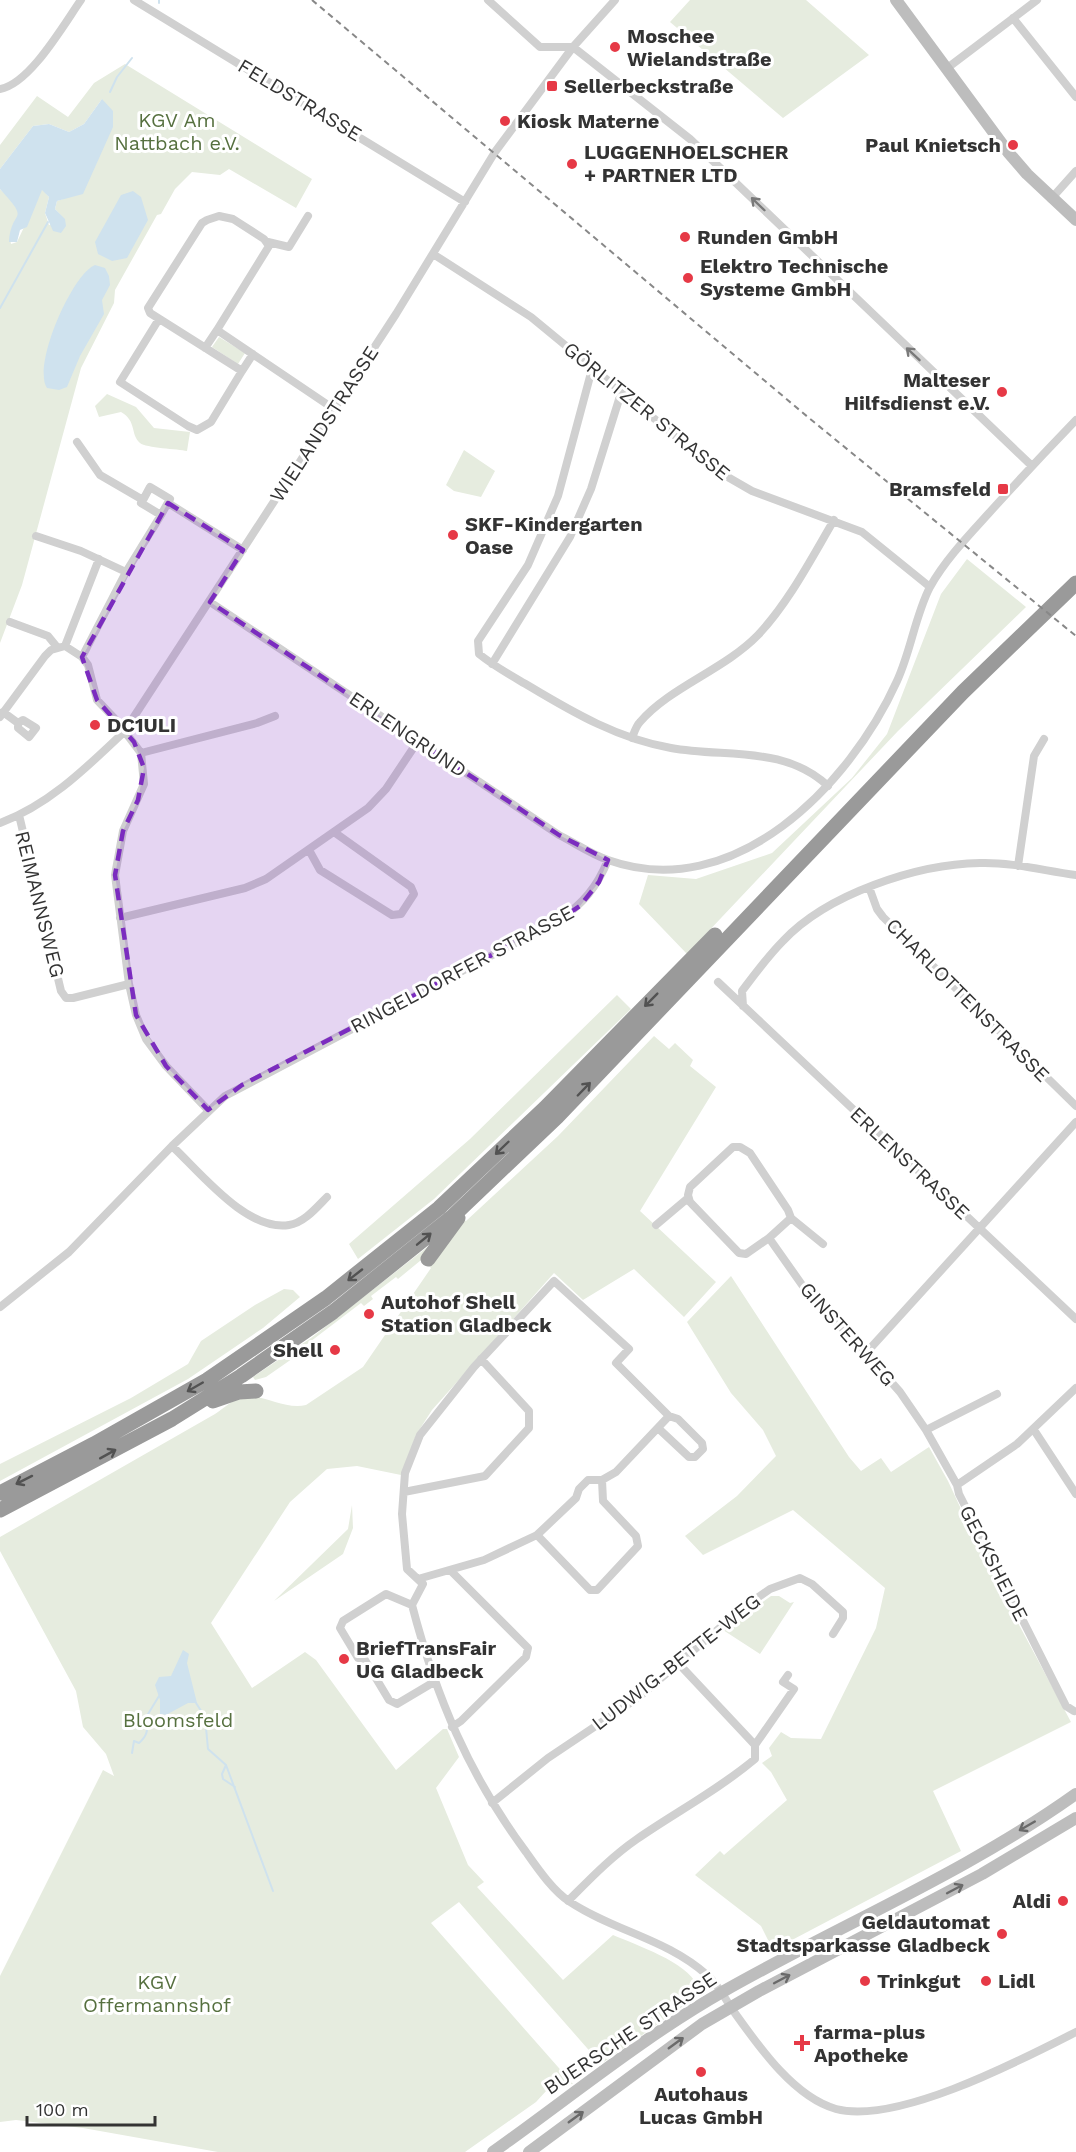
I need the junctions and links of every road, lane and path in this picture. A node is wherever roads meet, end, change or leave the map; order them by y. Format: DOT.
graph roads {
  1 [pos="81,0"];
  2 [pos="134,0"];
  3 [pos="488,0"];
  4 [pos="615,0"];
  5 [pos="896,0"];
  6 [pos="1037,0"];
  7 [pos="1013,18"];
  8 [pos="573,47"];
  9 [pos="946,69"];
  10 [pos="0,90"];
  11 [pos="1076,97"];
  12 [pos="1076,171"];
  13 [pos="1052,199"];
  14 [pos="465,202"];
  15 [pos="308,216"];
  16 [pos="1076,220"];
  17 [pos="268,242"];
  18 [pos="433,254"];
  19 [pos="159,319"];
  20 [pos="217,330"];
  21 [pos="205,348"];
  22 [pos="254,354"];
  23 [pos="592,369"];
  24 [pos="242,371"];
  25 [pos="621,393"];
  26 [pos="334,409"];
  27 [pos="1076,420"];
  28 [pos="77,442"];
  29 [pos="1032,466"];
  30 [pos="143,500"];
  31 [pos="168,503"];
  32 [pos="161,515"];
  33 [pos="834,520"];
  34 [pos="36,536"];
  35 [pos="243,550"];
  36 [pos="99,559"];
  37 [pos="1076,571"];
  38 [pos="126,572"];
  39 [pos="1076,584"];
  40 [pos="930,587"];
  41 [pos="210,602"];
  42 [pos="10,622"];
  43 [pos="61,647"];
  44 [pos="82,657"];
  45 [pos="492,664"];
  46 [pos="2,715"];
  47 [pos="275,716"];
  48 [pos="18,723"];
  49 [pos="124,732"];
  50 [pos="632,738"];
  51 [pos="1044,739"];
  52 [pos="418,741"];
  53 [pos="141,753"];
  54 [pos="828,786"];
  55 [pos="19,815"];
  56 [pos="3,822"];
  57 [pos="334,832"];
  58 [pos="309,850"];
  59 [pos="608,860"];
  60 [pos="1018,866"];
  61 [pos="1076,875"];
  62 [pos="869,887"];
  63 [pos="120,918"];
  64 [pos="718,982"];
  65 [pos="129,984"];
  66 [pos="744,1008"];
  67 [pos="1076,1106"];
  68 [pos="208,1110"];
  69 [pos="551,1113"];
  70 [pos="1076,1122"];
  71 [pos="172,1146"];
  72 [pos="327,1197"];
  73 [pos="688,1198"];
  74 [pos="468,1201"];
  75 [pos="791,1218"];
  76 [pos="656,1225"];
  77 [pos="979,1228"];
  78 [pos="769,1238"];
  79 [pos="823,1244"];
  80 [pos="428,1259"];
  81 [pos="0,1306"];
  82 [pos="1076,1319"];
  83 [pos="866,1353"];
  84 [pos="481,1359"];
  85 [pos="1076,1388"];
  86 [pos="256,1391"];
  87 [pos="997,1395"];
  88 [pos="669,1416"];
  89 [pos="172,1419"];
  90 [pos="659,1429"];
  91 [pos="1034,1430"];
  92 [pos="926,1431"];
  93 [pos="602,1480"];
  94 [pos="957,1485"];
  95 [pos="404,1492"];
  96 [pos="0,1493"];
  97 [pos="1076,1494"];
  98 [pos="0,1510"];
  99 [pos="537,1535"];
  100 [pos="452,1571"];
  101 [pos="418,1579"];
  102 [pos="412,1605"];
  103 [pos="834,1634"];
  104 [pos="678,1663"];
  105 [pos="788,1675"];
  106 [pos="434,1682"];
  107 [pos="1074,1711"];
  108 [pos="452,1727"];
  109 [pos="756,1747"];
  110 [pos="1076,1794"];
  111 [pos="492,1803"];
  112 [pos="1076,1818"];
  113 [pos="568,1901"];
  114 [pos="722,1992"];
  115 [pos="731,2008"];
  116 [pos="1076,2032"];
  117 [pos="493,2152"];
  118 [pos="529,2152"];
  1 -- 10 [label="street"];
  2 -- 14 [label="street, FELDSTRASSE"];
  3 -- 8 [label="street"];
  4 -- 8 [label="street, WIELANDSTRASSE"];
  5 -- 9 [label="main road"];
  6 -- 7 [label="street"];
  7 -- 9 [label="street"];
  7 -- 11 [label="street"];
  8 -- 14 [label="street, WIELANDSTRASSE"];
  29 -- 8 [label="street, one-way"];
  9 -- 13 [label="main road"];
  12 -- 13 [label="street"];
  13 -- 16 [label="main road"];
  14 -- 18 [label="street, WIELANDSTRASSE"];
  15 -- 17 [label="street"];
  17 -- 19 [label="street"];
  17 -- 20 [label="street"];
  18 -- 23 [label="street, GÖRLITZER STRASSE"];
  18 -- 26 [label="street, WIELANDSTRASSE"];
  19 -- 21 [label="street"];
  19 -- 24 [label="street"];
  20 -- 21 [label="street"];
  20 -- 22 [label="street"];
  21 -- 24 [label="street"];
  22 -- 24 [label="street"];
  22 -- 26 [label="street"];
  23 -- 25 [label="street, GÖRLITZER STRASSE"];
  23 -- 45 [label="street"];
  25 -- 33 [label="street, GÖRLITZER STRASSE"];
  25 -- 45 [label="street"];
  26 -- 35 [label="street, WIELANDSTRASSE"];
  27 -- 29 [label="street"];
  28 -- 30 [label="street"];
  29 -- 40 [label="street"];
  30 -- 31 [label="street"];
  30 -- 32 [label="street"];
  31 -- 32 [label="street"];
  31 -- 35 [label="street"];
  32 -- 38 [label="street"];
  33 -- 40 [label="street, GÖRLITZER STRASSE"];
  33 -- 50 [label="street"];
  34 -- 36 [label="street"];
  35 -- 41 [label="street, WIELANDSTRASSE"];
  36 -- 38 [label="street"];
  36 -- 43 [label="street"];
  37 -- 69 [label="highway, one-way"];
  38 -- 44 [label="street"];
  69 -- 39 [label="highway, one-way"];
  40 -- 54 [label="street"];
  41 -- 49 [label="street, WIELANDSTRASSE"];
  41 -- 52 [label="street, ERLENGRUND"];
  42 -- 43 [label="street"];
  43 -- 44 [label="street"];
  43 -- 46 [label="street"];
  44 -- 49 [label="street"];
  45 -- 50 [label="street"];
  46 -- 48 [label="street"];
  47 -- 53 [label="street"];
  49 -- 53 [label="street"];
  49 -- 55 [label="street, WIELANDSTRASSE"];
  50 -- 54 [label="street"];
  51 -- 60 [label="street"];
  52 -- 57 [label="street"];
  52 -- 59 [label="street, ERLENGRUND"];
  53 -- 63 [label="street"];
  54 -- 59 [label="street"];
  55 -- 56 [label="street, WIELANDSTRASSE"];
  55 -- 65 [label="street, REIMANNSWEG"];
  57 -- 58 [label="street"];
  57 -- 58 [label="street"];
  58 -- 63 [label="street"];
  59 -- 68 [label="street, RINGELDORFER STRASSE"];
  60 -- 61 [label="street"];
  60 -- 62 [label="street"];
  62 -- 66 [label="street"];
  62 -- 67 [label="street, CHARLOTTENSTRASSE"];
  63 -- 65 [label="street"];
  64 -- 66 [label="street, ERLENSTRASSE"];
  65 -- 68 [label="street"];
  66 -- 77 [label="street, ERLENSTRASSE"];
  68 -- 71 [label="street, RINGELDORFER STRASSE"];
  69 -- 74 [label="highway"];
  69 -- 96 [label="highway, one-way"];
  70 -- 77 [label="street"];
  71 -- 72 [label="street"];
  71 -- 81 [label="street, RINGELDORFER STRASSE"];
  73 -- 75 [label="street"];
  73 -- 76 [label="street"];
  73 -- 78 [label="street"];
  74 -- 80 [label="highway"];
  89 -- 74 [label="highway, one-way"];
  75 -- 78 [label="street"];
  75 -- 79 [label="street"];
  77 -- 82 [label="street, ERLENSTRASSE"];
  77 -- 83 [label="street"];
  78 -- 83 [label="street, GINSTERWEG"];
  83 -- 92 [label="street, GINSTERWEG"];
  84 -- 88 [label="street"];
  84 -- 95 [label="street"];
  84 -- 95 [label="street"];
  85 -- 91 [label="street, GECKSHEIDE"];
  86 -- 89 [label="highway"];
  87 -- 92 [label="street"];
  88 -- 90 [label="street"];
  88 -- 90 [label="street"];
  98 -- 89 [label="highway, one-way"];
  90 -- 93 [label="street"];
  91 -- 94 [label="street, GECKSHEIDE"];
  91 -- 97 [label="street"];
  92 -- 94 [label="street, GINSTERWEG"];
  93 -- 99 [label="street"];
  93 -- 99 [label="street"];
  94 -- 107 [label="street, GECKSHEIDE"];
  95 -- 101 [label="street"];
  99 -- 100 [label="street"];
  100 -- 101 [label="street"];
  100 -- 108 [label="street"];
  101 -- 102 [label="street"];
  102 -- 106 [label="street"];
  102 -- 106 [label="street"];
  103 -- 104 [label="street, LUDWIG-BETTE-WEG"];
  104 -- 109 [label="street"];
  104 -- 111 [label="street, LUDWIG-BETTE-WEG"];
  105 -- 109 [label="street"];
  106 -- 108 [label="street"];
  108 -- 111 [label="street"];
  109 -- 113 [label="street"];
  110 -- 114 [label="main road, BUERSCHE STRASSE, one-way"];
  111 -- 113 [label="street"];
  115 -- 112 [label="main road, BUERSCHE STRASSE, one-way"];
  113 -- 114 [label="street"];
  114 -- 115 [label="street"];
  114 -- 117 [label="main road, BUERSCHE STRASSE"];
  115 -- 116 [label="street"];
  118 -- 115 [label="main road, BUERSCHE STRASSE, one-way"];
}
